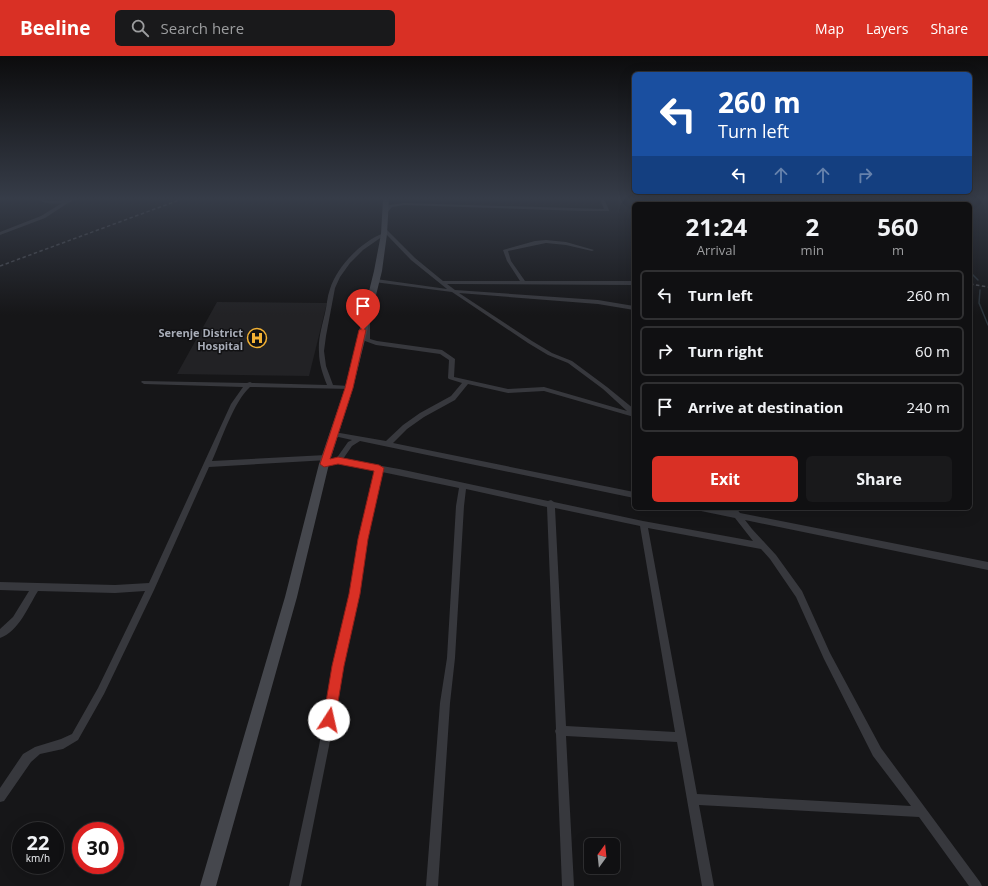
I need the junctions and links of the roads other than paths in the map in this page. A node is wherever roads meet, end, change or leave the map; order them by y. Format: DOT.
graph roads {
  1 [pos="376,238"];
  2 [pos="383,238"];
  3 [pos="390,238"];
  4 [pos="592,250"];
  5 [pos="376,281"];
  6 [pos="441,282"];
  7 [pos="523,282"];
  8 [pos="632,283"];
  9 [pos="453,291"];
  10 [pos="632,308"];
  11 [pos="366,317"];
  12 [pos="144,382"];
  13 [pos="466,382"];
  14 [pos="250,384"];
  15 [pos="330,386"];
  16 [pos="349,388"];
  17 [pos="632,412"];
  18 [pos="632,413"];
  19 [pos="334,434"];
  20 [pos="358,439"];
  21 [pos="387,444"];
  22 [pos="325,461"];
  23 [pos="338,461"];
  24 [pos="208,464"];
  25 [pos="379,468"];
  26 [pos="463,486"];
  27 [pos="632,495"];
  28 [pos="551,503"];
  29 [pos="718,510"];
  30 [pos="735,512"];
  31 [pos="643,524"];
  32 [pos="763,546"];
  33 [pos="988,566"];
  34 [pos="0,586"];
  35 [pos="36,587"];
  36 [pos="152,587"];
  37 [pos="0,634"];
  38 [pos="560,731"];
  39 [pos="680,736"];
  40 [pos="1,793"];
  41 [pos="692,799"];
  42 [pos="922,812"];
  43 [pos="208,886"];
  44 [pos="295,886"];
  45 [pos="432,886"];
  46 [pos="568,886"];
  47 [pos="708,886"];
  48 [pos="976,886"];
  1 -- 15 [label="street"];
  2 -- 5 [label="main road"];
  3 -- 6 [label="street"];
  4 -- 7 [label="street"];
  5 -- 9 [label="street"];
  5 -- 11 [label="main road"];
  6 -- 7 [label="street"];
  6 -- 9 [label="street"];
  7 -- 8 [label="street"];
  9 -- 10 [label="street"];
  9 -- 17 [label="street"];
  11 -- 13 [label="street"];
  11 -- 16 [label="main road"];
  12 -- 14 [label="street"];
  13 -- 18 [label="street"];
  13 -- 21 [label="street"];
  14 -- 15 [label="street"];
  14 -- 24 [label="street"];
  15 -- 16 [label="street"];
  16 -- 19 [label="main road"];
  19 -- 20 [label="street"];
  19 -- 22 [label="main road"];
  20 -- 21 [label="street"];
  20 -- 23 [label="street"];
  21 -- 27 [label="street"];
  22 -- 23 [label="street"];
  22 -- 24 [label="street"];
  22 -- 43 [label="main road"];
  23 -- 25 [label="street"];
  24 -- 36 [label="street"];
  25 -- 26 [label="street"];
  25 -- 44 [label="street"];
  26 -- 28 [label="street"];
  26 -- 45 [label="street"];
  28 -- 31 [label="street"];
  28 -- 38 [label="street"];
  29 -- 30 [label="street"];
  30 -- 32 [label="street"];
  30 -- 33 [label="street"];
  31 -- 32 [label="street"];
  31 -- 39 [label="street"];
  32 -- 42 [label="street"];
  34 -- 35 [label="street"];
  35 -- 36 [label="street"];
  35 -- 37 [label="street"];
  36 -- 40 [label="street"];
  38 -- 39 [label="street"];
  38 -- 46 [label="street"];
  39 -- 41 [label="street"];
  41 -- 42 [label="street"];
  41 -- 47 [label="street"];
  42 -- 48 [label="street"];
}
